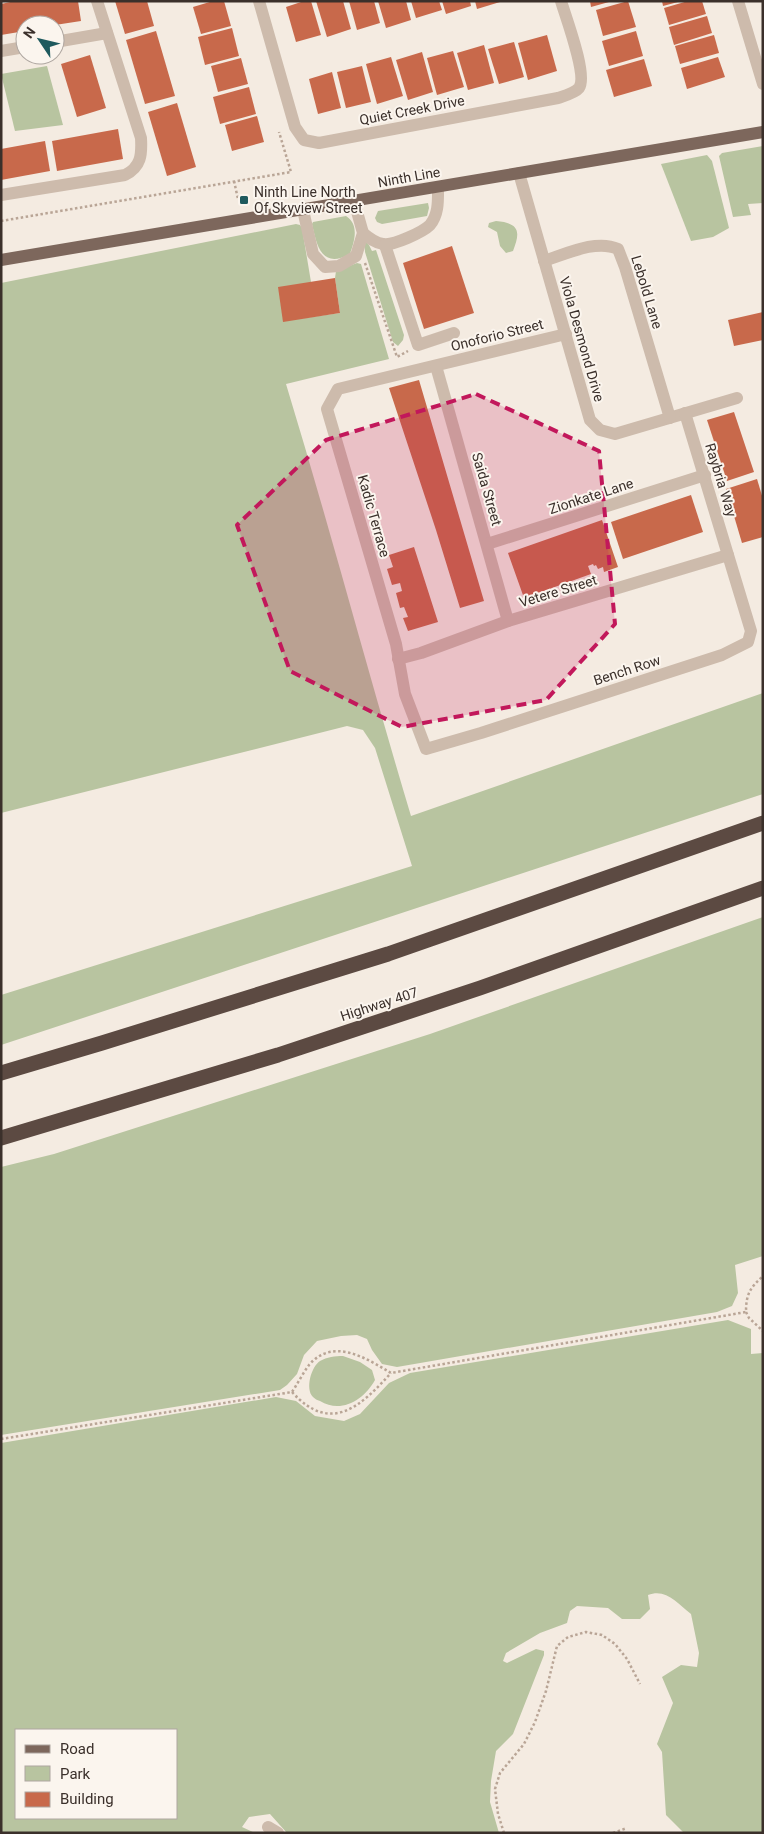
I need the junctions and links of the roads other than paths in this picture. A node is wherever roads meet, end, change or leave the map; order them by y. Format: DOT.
graph roads {
  1 [pos="98,1"];
  2 [pos="259,1"];
  3 [pos="561,1"];
  4 [pos="738,1"];
  5 [pos="108,33"];
  6 [pos="65,40"];
  7 [pos="15,49"];
  8 [pos="1,51"];
  9 [pos="763,84"];
  10 [pos="763,132"];
  11 [pos="519,173"];
  12 [pos="438,187"];
  13 [pos="1,194"];
  14 [pos="354,201"];
  15 [pos="303,210"];
  16 [pos="363,233"];
  17 [pos="385,245"];
  18 [pos="1,260"];
  19 [pos="544,260"];
  20 [pos="454,333"];
  21 [pos="566,334"];
  22 [pos="436,366"];
  23 [pos="737,398"];
  24 [pos="685,413"];
  25 [pos="670,418"];
  26 [pos="705,475"];
  27 [pos="487,544"];
  28 [pos="728,555"];
  29 [pos="508,621"];
  30 [pos="398,659"];
  31 [pos="426,749"];
  32 [pos="763,823"];
  33 [pos="763,888"];
  34 [pos="1,1073"];
  35 [pos="1,1138"];
  1 -- 5 [label="street"];
  2 -- 3 [label="street, Quiet Creek Drive"];
  4 -- 9 [label="street"];
  5 -- 6 [label="street"];
  5 -- 13 [label="street"];
  7 -- 8 [label="street"];
  10 -- 11 [label="main road, Ninth Line"];
  11 -- 12 [label="main road, Ninth Line"];
  11 -- 19 [label="street, Viola Desmond Drive"];
  12 -- 14 [label="main road, Ninth Line"];
  12 -- 17 [label="street"];
  14 -- 15 [label="main road, Ninth Line"];
  14 -- 16 [label="street"];
  15 -- 16 [label="street"];
  15 -- 18 [label="main road, Ninth Line"];
  16 -- 17 [label="street"];
  17 -- 20 [label="street"];
  19 -- 21 [label="street, Viola Desmond Drive"];
  19 -- 25 [label="street, Lebold Lane"];
  21 -- 22 [label="street, Onoforio Street"];
  21 -- 25 [label="street, Viola Desmond Drive"];
  22 -- 27 [label="street, Saida Street"];
  22 -- 30 [label="street, Kadic Terrace"];
  23 -- 24 [label="street, Viola Desmond Drive"];
  24 -- 25 [label="street, Viola Desmond Drive"];
  24 -- 26 [label="street, Raybria Way"];
  26 -- 27 [label="street, Zionkate Lane"];
  26 -- 28 [label="street, Raybria Way"];
  27 -- 29 [label="street, Saida Street"];
  28 -- 29 [label="street, Vetere Street"];
  28 -- 31 [label="street, Bench Row"];
  29 -- 30 [label="street, Vetere Street"];
  30 -- 31 [label="street, Kadic Terrace"];
  32 -- 34 [label="highway"];
  33 -- 35 [label="highway, Highway 407"];
}
